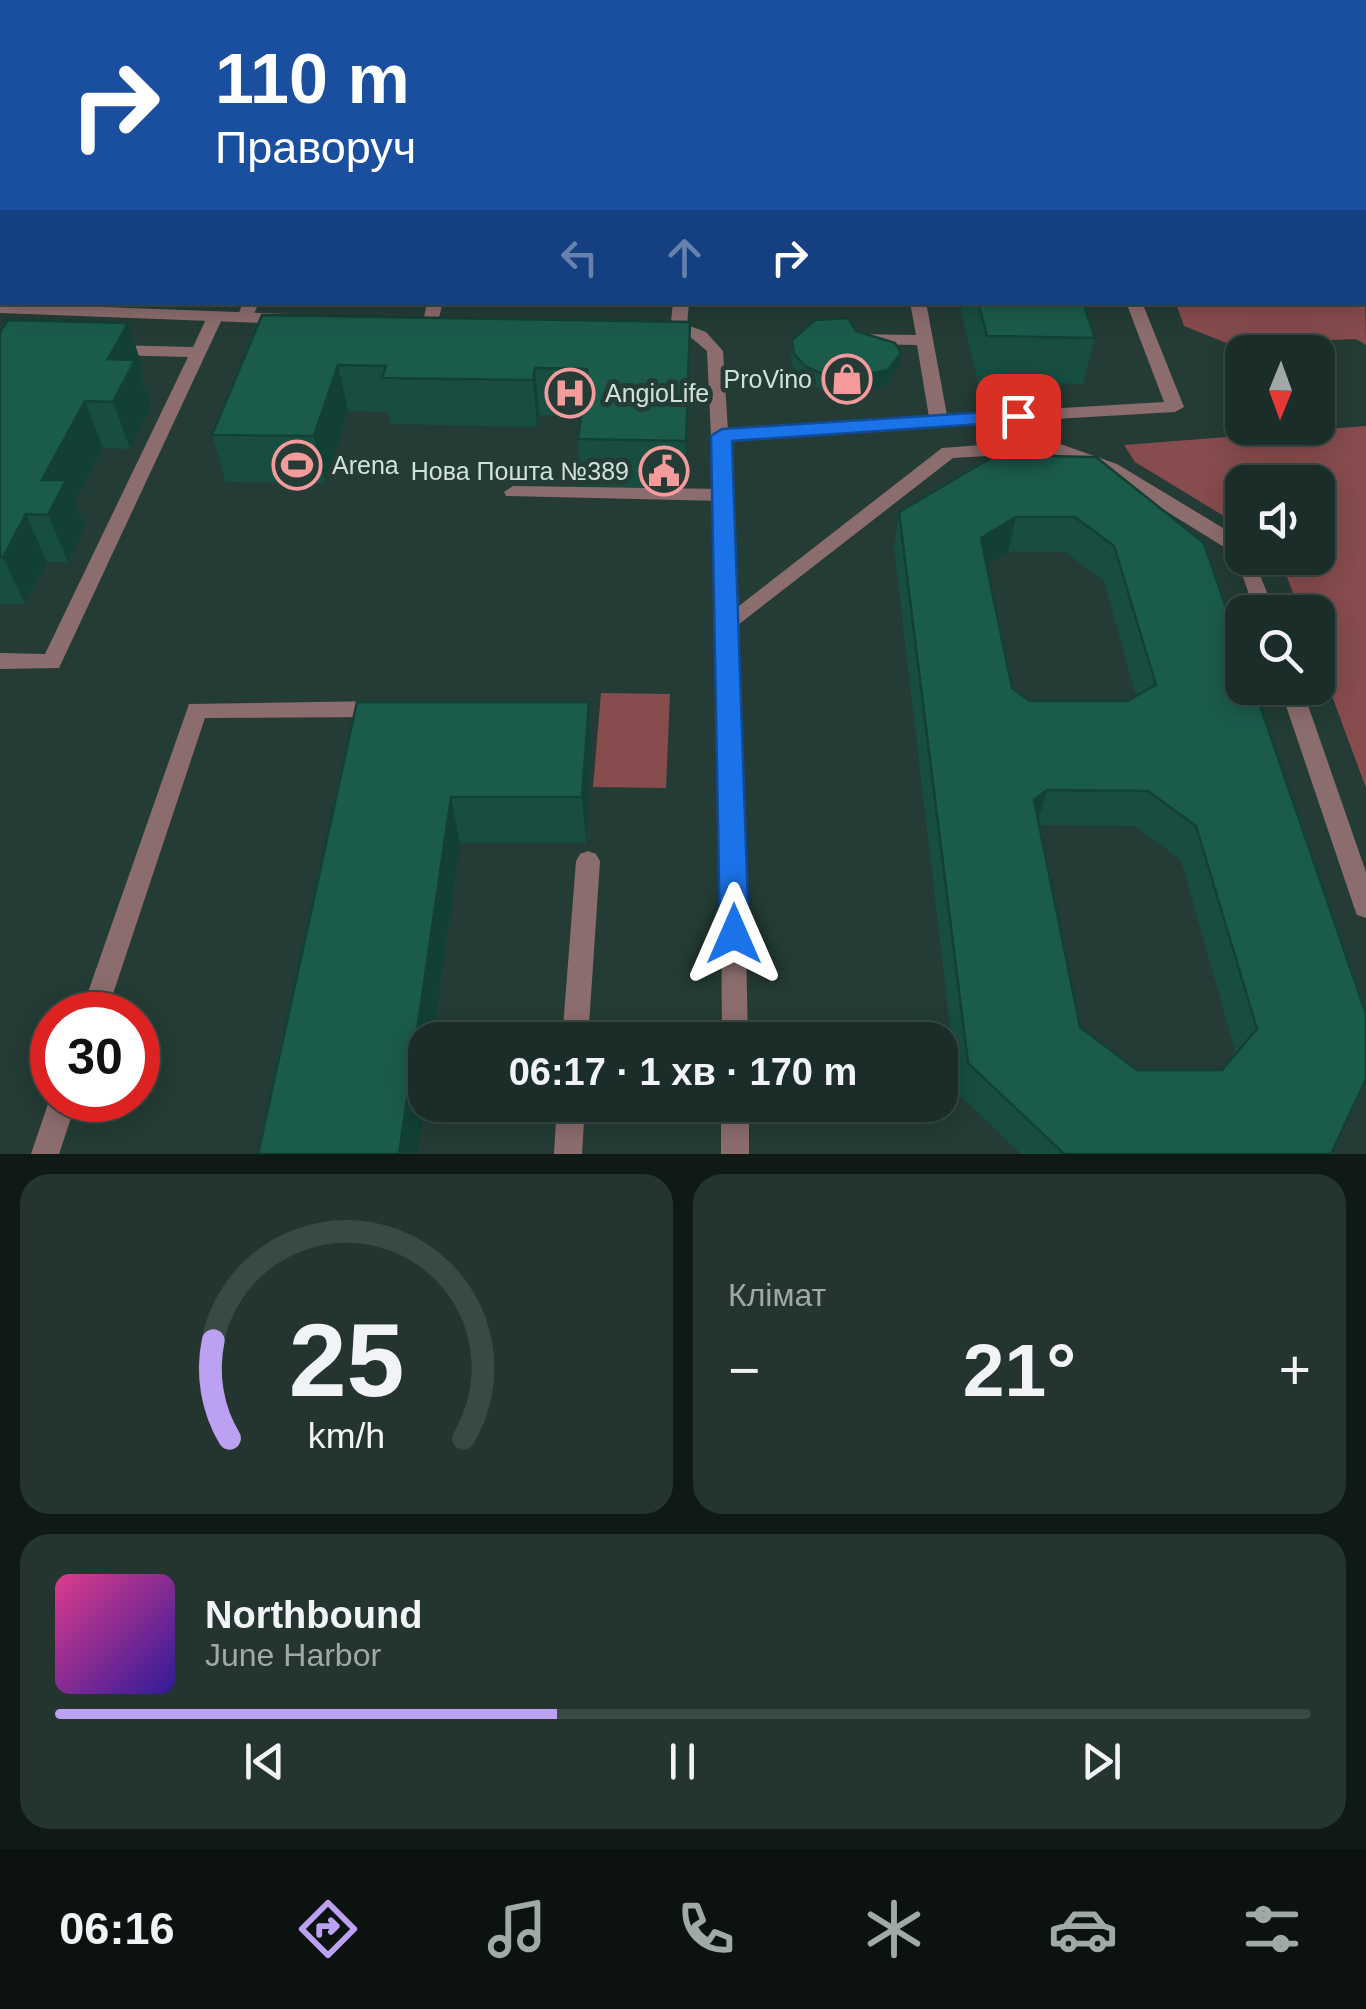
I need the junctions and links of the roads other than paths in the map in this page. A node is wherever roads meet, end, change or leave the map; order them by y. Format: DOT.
graph roads {
  1 [pos="434,305"];
  2 [pos="681,305"];
  3 [pos="919,305"];
  4 [pos="1135,305"];
  5 [pos="0,308"];
  6 [pos="248,310"];
  7 [pos="216,317"];
  8 [pos="301,319"];
  9 [pos="412,322"];
  10 [pos="431,322"];
  11 [pos="450,322"];
  12 [pos="641,326"];
  13 [pos="679,327"];
  14 [pos="851,340"];
  15 [pos="926,340"];
  16 [pos="87,349"];
  17 [pos="199,352"];
  18 [pos="939,421"];
  19 [pos="722,436"];
  20 [pos="513,492"];
  21 [pos="723,496"];
  22 [pos="1259,595"];
  23 [pos="727,623"];
  24 [pos="0,660"];
  25 [pos="1296,705"];
  26 [pos="395,709"];
  27 [pos="588,861"];
  28 [pos="1366,907"];
  29 [pos="100,992"];
  30 [pos="577,1022"];
  31 [pos="735,1022"];
  32 [pos="56,1122"];
  33 [pos="570,1122"];
  34 [pos="735,1122"];
  35 [pos="45,1154"];
  36 [pos="568,1154"];
  37 [pos="735,1154"];
  1 -- 10 [label="street"];
  2 -- 13 [label="street"];
  3 -- 15 [label="street"];
  4 -- 18 [label="street"];
  5 -- 7 [label="street"];
  6 -- 7 [label="street"];
  6 -- 8 [label="street"];
  7 -- 17 [label="street"];
  9 -- 10 [label="street"];
  10 -- 11 [label="street"];
  12 -- 13 [label="street"];
  13 -- 19 [label="street"];
  14 -- 15 [label="street"];
  15 -- 18 [label="street"];
  16 -- 17 [label="street"];
  17 -- 24 [label="street"];
  18 -- 19 [label="street"];
  19 -- 21 [label="street"];
  20 -- 21 [label="street"];
  21 -- 23 [label="street"];
  22 -- 23 [label="street"];
  23 -- 31 [label="street"];
  25 -- 28 [label="street"];
  26 -- 29 [label="street"];
  27 -- 30 [label="street"];
  32 -- 35 [label="street"];
  33 -- 36 [label="street"];
  34 -- 37 [label="street"];
}
